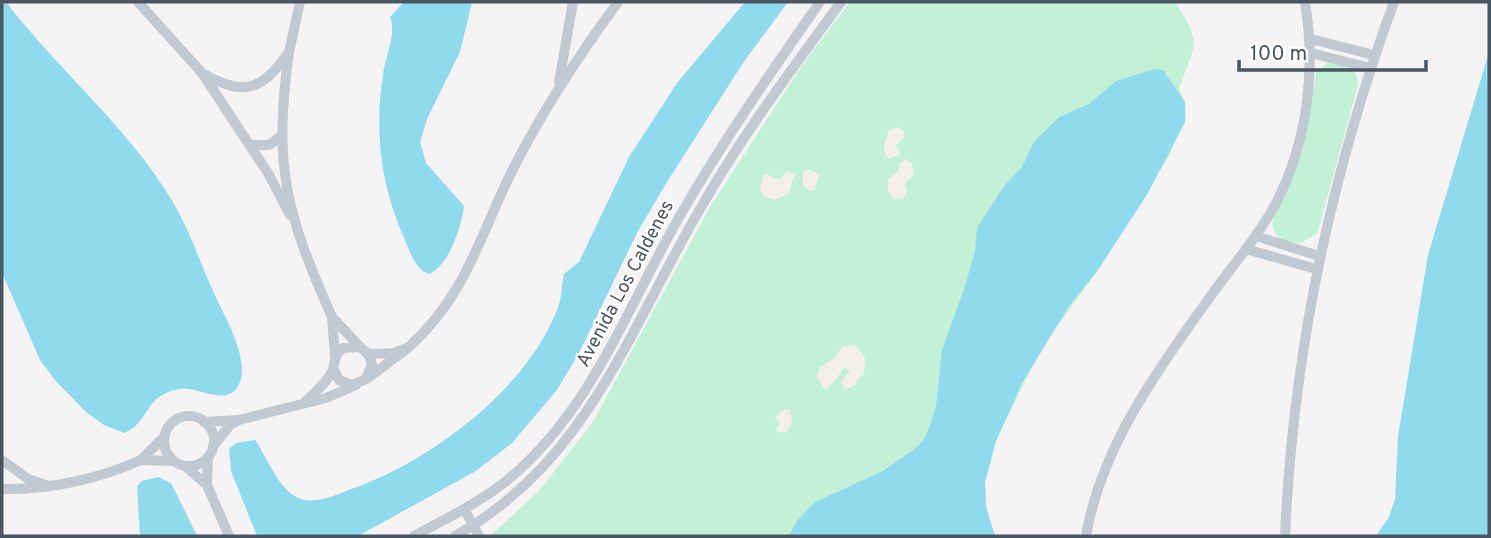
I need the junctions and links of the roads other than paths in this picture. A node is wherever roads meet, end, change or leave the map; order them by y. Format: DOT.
graph roads {
  1 [pos="138,2"];
  2 [pos="300,2"];
  3 [pos="573,2"];
  4 [pos="618,2"];
  5 [pos="820,2"];
  6 [pos="841,2"];
  7 [pos="1305,2"];
  8 [pos="1394,2"];
  9 [pos="1311,39"];
  10 [pos="289,52"];
  11 [pos="1311,52"];
  12 [pos="1374,55"];
  13 [pos="1370,68"];
  14 [pos="202,73"];
  15 [pos="260,85"];
  16 [pos="558,88"];
  17 [pos="240,89"];
  18 [pos="282,102"];
  19 [pos="233,118"];
  20 [pos="281,136"];
  21 [pos="250,145"];
  22 [pos="290,215"];
  23 [pos="1256,236"];
  24 [pos="1246,249"];
  25 [pos="1319,256"];
  26 [pos="1316,270"];
  27 [pos="332,317"];
  28 [pos="409,347"];
  29 [pos="364,350"];
  30 [pos="335,356"];
  31 [pos="333,369"];
  32 [pos="362,382"];
  33 [pos="305,402"];
  34 [pos="239,420"];
  35 [pos="204,422"];
  36 [pos="165,436"];
  37 [pos="211,452"];
  38 [pos="2,460"];
  39 [pos="141,460"];
  40 [pos="179,463"];
  41 [pos="46,485"];
  42 [pos="207,485"];
  43 [pos="2,489"];
  44 [pos="464,509"];
  45 [pos="447,518"];
  46 [pos="476,531"];
  47 [pos="229,536"];
  48 [pos="414,536"];
  49 [pos="457,536"];
  50 [pos="1086,536"];
  51 [pos="1285,536"];
  1 -- 14 [label="street"];
  2 -- 10 [label="street"];
  3 -- 16 [label="street"];
  4 -- 16 [label="street"];
  5 -- 44 [label="street, Avenida Los Caldenes"];
  6 -- 46 [label="street, Avenida Los Caldenes"];
  7 -- 9 [label="street"];
  8 -- 12 [label="street"];
  9 -- 11 [label="street"];
  9 -- 12 [label="street"];
  10 -- 15 [label="street"];
  10 -- 18 [label="street"];
  11 -- 13 [label="street"];
  11 -- 23 [label="street"];
  12 -- 13 [label="street"];
  13 -- 25 [label="street"];
  14 -- 17 [label="street"];
  14 -- 19 [label="street"];
  15 -- 17 [label="street"];
  15 -- 18 [label="street"];
  16 -- 28 [label="street"];
  17 -- 19 [label="street"];
  18 -- 20 [label="street"];
  19 -- 21 [label="street"];
  20 -- 21 [label="street"];
  20 -- 22 [label="street"];
  21 -- 22 [label="street"];
  22 -- 27 [label="street"];
  23 -- 24 [label="street"];
  23 -- 25 [label="street"];
  24 -- 26 [label="street"];
  24 -- 50 [label="street"];
  25 -- 26 [label="street"];
  26 -- 51 [label="street"];
  27 -- 29 [label="street"];
  27 -- 30 [label="street"];
  28 -- 29 [label="street"];
  28 -- 32 [label="street"];
  29 -- 30 [label="street"];
  29 -- 32 [label="street"];
  30 -- 31 [label="street"];
  31 -- 32 [label="street"];
  31 -- 33 [label="street"];
  32 -- 33 [label="street"];
  33 -- 34 [label="street"];
  34 -- 35 [label="street"];
  34 -- 37 [label="street"];
  35 -- 36 [label="street"];
  35 -- 37 [label="street"];
  36 -- 39 [label="street"];
  36 -- 40 [label="street"];
  37 -- 40 [label="street"];
  37 -- 42 [label="street"];
  38 -- 41 [label="street"];
  39 -- 40 [label="street"];
  39 -- 41 [label="street"];
  40 -- 42 [label="street"];
  41 -- 43 [label="street"];
  42 -- 47 [label="street"];
  44 -- 45 [label="street, Avenida Los Caldenes"];
  44 -- 46 [label="street"];
  45 -- 48 [label="street, Avenida Los Caldenes"];
  45 -- 49 [label="street"];
  46 -- 49 [label="street, Avenida Los Caldenes"];
}
